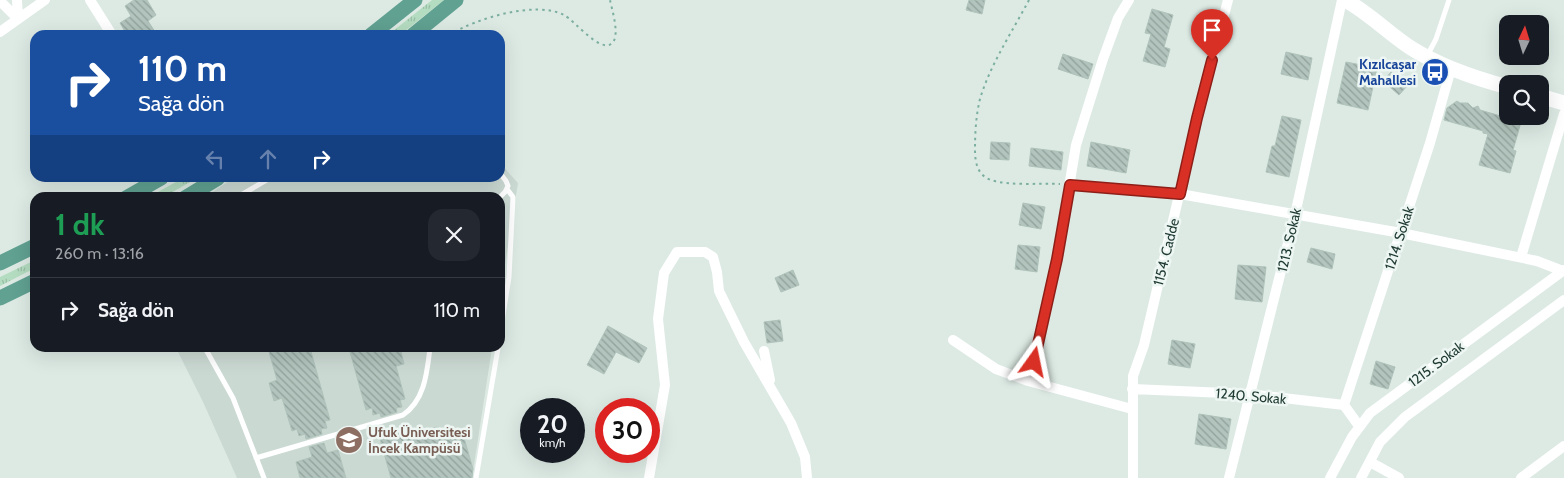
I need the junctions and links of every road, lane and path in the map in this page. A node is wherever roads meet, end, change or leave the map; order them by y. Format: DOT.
graph roads {
  1 [pos="17,0"];
  2 [pos="45,0"];
  3 [pos="90,0"];
  4 [pos="415,0"];
  5 [pos="456,0"];
  6 [pos="610,0"];
  7 [pos="1029,0"];
  8 [pos="1129,0"];
  9 [pos="1228,0"];
  10 [pos="1343,0"];
  11 [pos="1450,0"];
  12 [pos="0,1"];
  13 [pos="18,19"];
  14 [pos="109,30"];
  15 [pos="377,30"];
  16 [pos="420,30"];
  17 [pos="458,30"];
  18 [pos="0,32"];
  19 [pos="1427,57"];
  20 [pos="1451,69"];
  21 [pos="1499,84"];
  22 [pos="1549,99"];
  23 [pos="1564,103"];
  24 [pos="1564,114"];
  25 [pos="505,179"];
  26 [pos="154,182"];
  27 [pos="211,182"];
  28 [pos="263,182"];
  29 [pos="1070,185"];
  30 [pos="507,189"];
  31 [pos="136,192"];
  32 [pos="195,192"];
  33 [pos="246,192"];
  34 [pos="504,192"];
  35 [pos="1180,194"];
  36 [pos="1295,215"];
  37 [pos="1401,233"];
  38 [pos="30,248"];
  39 [pos="1521,257"];
  40 [pos="0,263"];
  41 [pos="1563,270"];
  42 [pos="30,283"];
  43 [pos="0,298"];
  44 [pos="1564,300"];
  45 [pos="505,302"];
  46 [pos="953,340"];
  47 [pos="764,351"];
  48 [pos="207,352"];
  49 [pos="429,352"];
  50 [pos="497,352"];
  51 [pos="1028,381"];
  52 [pos="1132,389"];
  53 [pos="773,393"];
  54 [pos="1250,394"];
  55 [pos="1344,405"];
  56 [pos="1132,409"];
  57 [pos="1359,426"];
  58 [pos="1564,446"];
  59 [pos="256,458"];
  60 [pos="1370,462"];
  61 [pos="264,478"];
  62 [pos="476,478"];
  63 [pos="649,478"];
  64 [pos="807,478"];
  65 [pos="1134,478"];
  66 [pos="1229,478"];
  67 [pos="1330,478"];
  68 [pos="1361,478"];
  69 [pos="1399,478"];
  70 [pos="1521,478"];
  1 -- 13 [label="street"];
  2 -- 13 [label="street"];
  3 -- 14 [label="street"];
  4 -- 15 [label="main road"];
  5 -- 16 [label="main road"];
  6 -- 17 [label="path"];
  7 -- 29 [label="path"];
  8 -- 29 [label="street"];
  9 -- 35 [label="street, 1154. Cadde"];
  10 -- 19 [label="main road"];
  10 -- 36 [label="street, 1213. Sokak"];
  11 -- 19 [label="lane"];
  12 -- 13 [label="street"];
  13 -- 18 [label="street"];
  19 -- 20 [label="main road"];
  20 -- 21 [label="main road"];
  20 -- 37 [label="street, 1214. Sokak"];
  22 -- 23 [label="main road"];
  24 -- 39 [label="street"];
  25 -- 30 [label="lane"];
  26 -- 31 [label="main road"];
  27 -- 32 [label="main road"];
  28 -- 33 [label="lane"];
  29 -- 35 [label="street"];
  29 -- 51 [label="street"];
  30 -- 34 [label="lane"];
  30 -- 45 [label="lane"];
  35 -- 36 [label="street"];
  35 -- 52 [label="street, 1154. Cadde"];
  36 -- 37 [label="street"];
  36 -- 54 [label="street, 1213. Sokak"];
  37 -- 39 [label="street"];
  37 -- 55 [label="street, 1214. Sokak"];
  38 -- 40 [label="main road"];
  39 -- 41 [label="street"];
  41 -- 57 [label="street, 1215. Sokak"];
  42 -- 43 [label="main road"];
  44 -- 60 [label="street"];
  46 -- 51 [label="street"];
  47 -- 53 [label="street"];
  48 -- 59 [label="lane"];
  49 -- 59 [label="lane"];
  50 -- 62 [label="lane"];
  51 -- 56 [label="street"];
  52 -- 54 [label="street, 1240. Sokak"];
  52 -- 56 [label="street, 1154. Cadde"];
  53 -- 63 [label="street"];
  53 -- 64 [label="street"];
  54 -- 55 [label="street, 1240. Sokak"];
  54 -- 66 [label="street, 1213. Sokak"];
  55 -- 57 [label="street"];
  56 -- 65 [label="street, 1154. Cadde"];
  57 -- 67 [label="street, 1215. Sokak"];
  58 -- 70 [label="street"];
  59 -- 61 [label="lane"];
  60 -- 68 [label="street"];
  60 -- 69 [label="street"];
}
